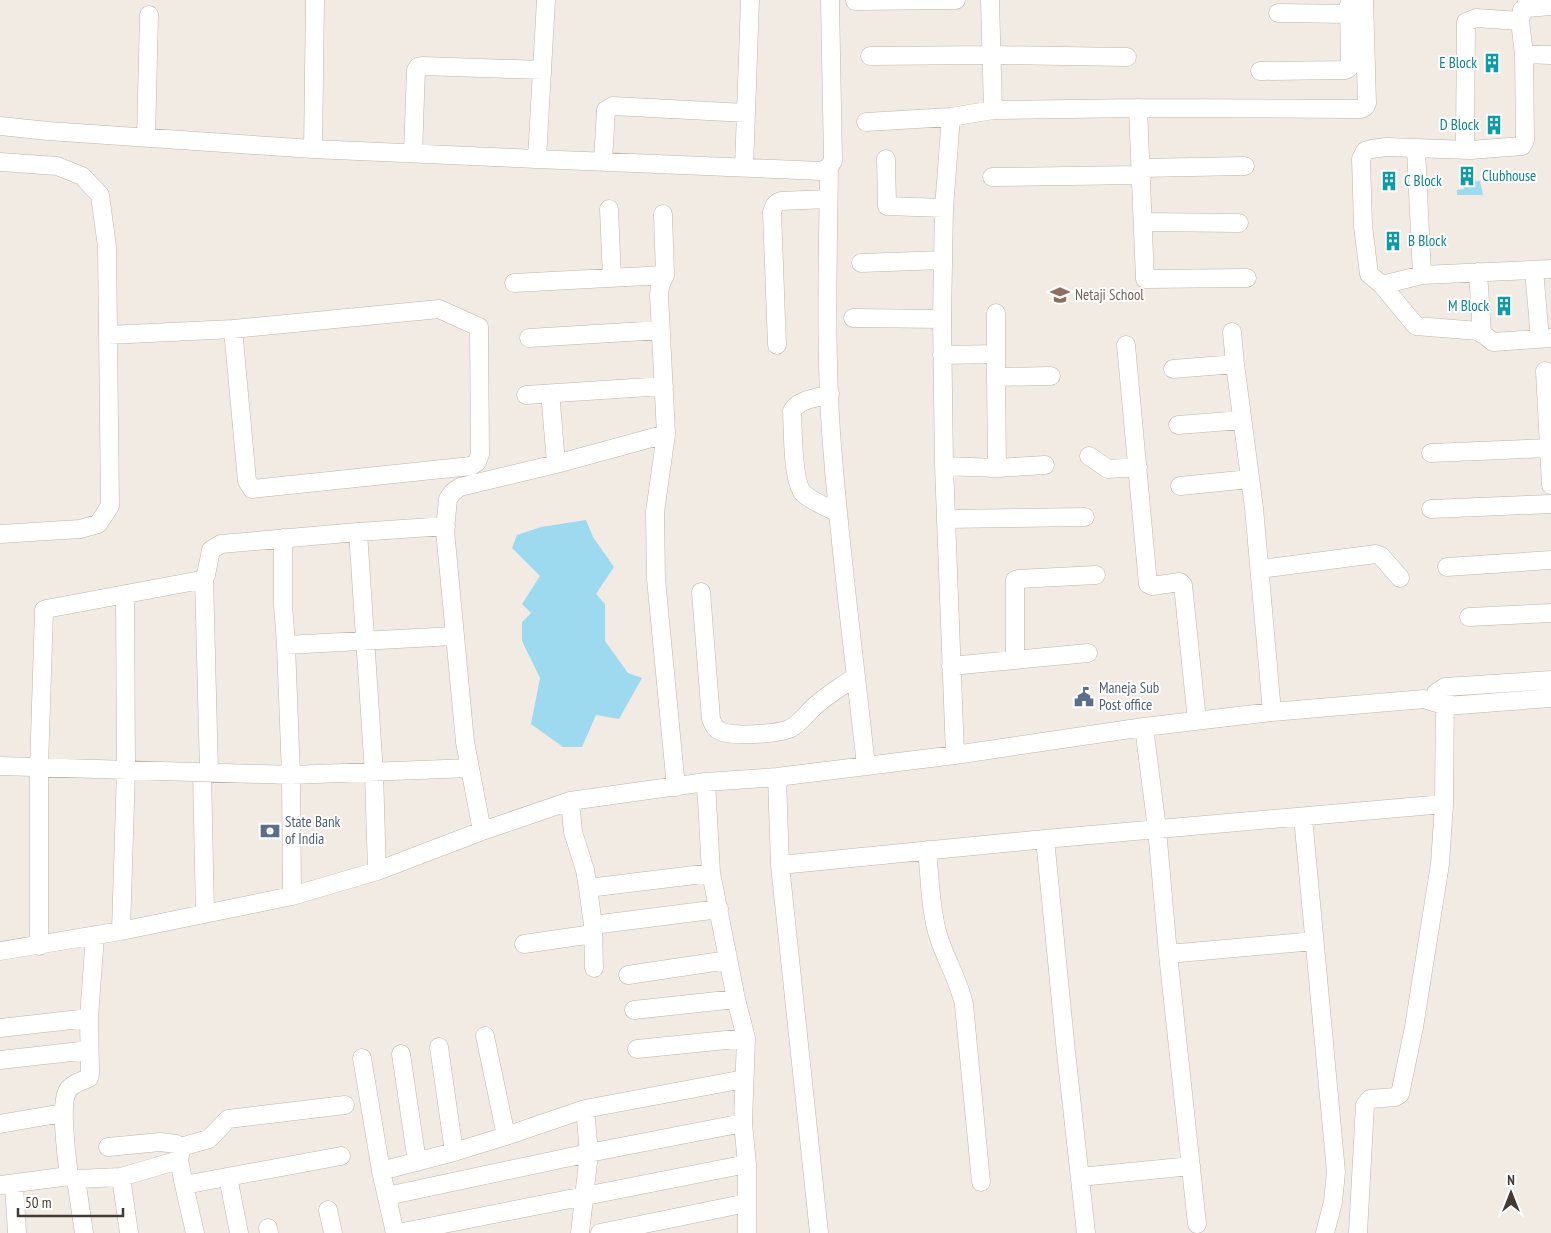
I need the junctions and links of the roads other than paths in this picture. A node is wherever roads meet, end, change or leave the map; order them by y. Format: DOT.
graph roads {
  1 [pos="315,0"];
  2 [pos="546,0"];
  3 [pos="750,0"];
  4 [pos="830,0"];
  5 [pos="956,0"];
  6 [pos="990,0"];
  7 [pos="1364,0"];
  8 [pos="854,1"];
  9 [pos="1551,6"];
  10 [pos="1351,7"];
  11 [pos="1524,10"];
  12 [pos="1278,13"];
  13 [pos="149,14"];
  14 [pos="1524,54"];
  15 [pos="991,55"];
  16 [pos="1551,55"];
  17 [pos="870,56"];
  18 [pos="1127,56"];
  19 [pos="542,70"];
  20 [pos="1260,71"];
  21 [pos="1138,108"];
  22 [pos="993,110"];
  23 [pos="746,113"];
  24 [pos="951,117"];
  25 [pos="866,122"];
  26 [pos="0,126"];
  27 [pos="146,138"];
  28 [pos="1416,148"];
  29 [pos="313,149"];
  30 [pos="1470,150"];
  31 [pos="413,153"];
  32 [pos="537,158"];
  33 [pos="886,159"];
  34 [pos="603,161"];
  35 [pos="0,162"];
  36 [pos="1245,166"];
  37 [pos="744,167"];
  38 [pos="829,167"];
  39 [pos="1141,171"];
  40 [pos="992,177"];
  41 [pos="828,199"];
  42 [pos="944,208"];
  43 [pos="608,209"];
  44 [pos="662,214"];
  45 [pos="1143,222"];
  46 [pos="1239,223"];
  47 [pos="943,260"];
  48 [pos="861,262"];
  49 [pos="1542,270"];
  50 [pos="1478,272"];
  51 [pos="665,275"];
  52 [pos="1422,275"];
  53 [pos="612,278"];
  54 [pos="1247,278"];
  55 [pos="514,283"];
  56 [pos="1382,285"];
  57 [pos="996,313"];
  58 [pos="853,318"];
  59 [pos="942,320"];
  60 [pos="233,329"];
  61 [pos="661,330"];
  62 [pos="1232,332"];
  63 [pos="1482,334"];
  64 [pos="108,335"];
  65 [pos="529,338"];
  66 [pos="1545,339"];
  67 [pos="1126,345"];
  68 [pos="777,346"];
  69 [pos="996,354"];
  70 [pos="942,355"];
  71 [pos="1235,364"];
  72 [pos="1173,369"];
  73 [pos="1545,371"];
  74 [pos="1051,376"];
  75 [pos="996,377"];
  76 [pos="664,386"];
  77 [pos="830,394"];
  78 [pos="526,395"];
  79 [pos="551,403"];
  80 [pos="1242,420"];
  81 [pos="1178,425"];
  82 [pos="666,434"];
  83 [pos="1549,448"];
  84 [pos="1430,454"];
  85 [pos="1089,456"];
  86 [pos="556,464"];
  87 [pos="1045,465"];
  88 [pos="944,466"];
  89 [pos="1138,467"];
  90 [pos="998,468"];
  91 [pos="1250,480"];
  92 [pos="1551,485"];
  93 [pos="1180,486"];
  94 [pos="1551,504"];
  95 [pos="1430,509"];
  96 [pos="838,513"];
  97 [pos="1085,517"];
  98 [pos="946,519"];
  99 [pos="446,526"];
  100 [pos="358,532"];
  101 [pos="0,534"];
  102 [pos="283,538"];
  103 [pos="1551,560"];
  104 [pos="1446,567"];
  105 [pos="1260,569"];
  106 [pos="1096,575"];
  107 [pos="204,578"];
  108 [pos="1400,578"];
  109 [pos="701,592"];
  110 [pos="125,594"];
  111 [pos="1551,613"];
  112 [pos="1469,617"];
  113 [pos="454,636"];
  114 [pos="366,641"];
  115 [pos="286,645"];
  116 [pos="1088,653"];
  117 [pos="1015,660"];
  118 [pos="951,666"];
  119 [pos="856,676"];
  120 [pos="1551,680"];
  121 [pos="1446,687"];
  122 [pos="1551,698"];
  123 [pos="1424,699"];
  124 [pos="1446,706"];
  125 [pos="1272,712"];
  126 [pos="1198,721"];
  127 [pos="1144,727"];
  128 [pos="955,755"];
  129 [pos="0,766"];
  130 [pos="866,766"];
  131 [pos="39,768"];
  132 [pos="470,768"];
  133 [pos="126,770"];
  134 [pos="205,772"];
  135 [pos="374,772"];
  136 [pos="291,775"];
  137 [pos="776,776"];
  138 [pos="706,782"];
  139 [pos="676,787"];
  140 [pos="570,801"];
  141 [pos="1444,804"];
  142 [pos="1302,817"];
  143 [pos="1157,830"];
  144 [pos="482,831"];
  145 [pos="1045,839"];
  146 [pos="927,850"];
  147 [pos="780,865"];
  148 [pos="376,871"];
  149 [pos="711,873"];
  150 [pos="588,888"];
  151 [pos="292,896"];
  152 [pos="719,909"];
  153 [pos="205,914"];
  154 [pos="593,930"];
  155 [pos="121,931"];
  156 [pos="95,935"];
  157 [pos="1314,941"];
  158 [pos="524,944"];
  159 [pos="39,946"];
  160 [pos="0,951"];
  161 [pos="1168,954"];
  162 [pos="728,960"];
  163 [pos="594,968"];
  164 [pos="628,975"];
  165 [pos="736,998"];
  166 [pos="634,1010"];
  167 [pos="89,1018"];
  168 [pos="0,1028"];
  169 [pos="485,1036"];
  170 [pos="746,1038"];
  171 [pos="439,1047"];
  172 [pos="637,1049"];
  173 [pos="89,1050"];
  174 [pos="400,1054"];
  175 [pos="362,1058"];
  176 [pos="0,1060"];
  177 [pos="744,1079"];
  178 [pos="345,1105"];
  179 [pos="585,1109"];
  180 [pos="64,1114"];
  181 [pos="743,1123"];
  182 [pos="0,1124"];
  183 [pos="506,1136"];
  184 [pos="108,1147"];
  185 [pos="454,1152"];
  186 [pos="590,1153"];
  187 [pos="180,1154"];
  188 [pos="341,1156"];
  189 [pos="417,1162"];
  190 [pos="747,1164"];
  191 [pos="1191,1166"];
  192 [pos="381,1171"];
  193 [pos="121,1177"];
  194 [pos="228,1177"];
  195 [pos="1080,1177"];
  196 [pos="73,1178"];
  197 [pos="981,1182"];
  198 [pos="7,1184"];
  199 [pos="184,1185"];
  200 [pos="387,1196"];
  201 [pos="585,1197"];
  202 [pos="747,1203"];
  203 [pos="328,1210"];
  204 [pos="1198,1224"];
  205 [pos="17,1233"];
  206 [pos="84,1233"];
  207 [pos="129,1233"];
  208 [pos="195,1233"];
  209 [pos="240,1233"];
  210 [pos="333,1233"];
  211 [pos="397,1233"];
  212 [pos="580,1233"];
  213 [pos="600,1233"];
  214 [pos="747,1233"];
  215 [pos="819,1233"];
  216 [pos="1086,1233"];
  217 [pos="1325,1233"];
  218 [pos="1358,1233"];
  1 -- 29 [label="street"];
  2 -- 19 [label="street"];
  3 -- 23 [label="street"];
  4 -- 38 [label="street"];
  5 -- 8 [label="street"];
  6 -- 15 [label="street"];
  7 -- 21 [label="street"];
  9 -- 11 [label="street"];
  10 -- 12 [label="street"];
  10 -- 20 [label="street"];
  11 -- 14 [label="street"];
  11 -- 30 [label="street"];
  13 -- 27 [label="street"];
  14 -- 16 [label="street"];
  14 -- 30 [label="street"];
  15 -- 17 [label="street"];
  15 -- 18 [label="street"];
  15 -- 22 [label="street"];
  19 -- 31 [label="street"];
  19 -- 32 [label="street"];
  21 -- 22 [label="street"];
  21 -- 39 [label="street"];
  22 -- 24 [label="street"];
  23 -- 34 [label="street"];
  23 -- 37 [label="street"];
  24 -- 25 [label="street"];
  24 -- 42 [label="street"];
  26 -- 27 [label="street"];
  27 -- 29 [label="street"];
  28 -- 30 [label="street"];
  28 -- 52 [label="street"];
  28 -- 56 [label="street"];
  29 -- 31 [label="street"];
  31 -- 32 [label="street"];
  32 -- 34 [label="street"];
  33 -- 42 [label="street"];
  34 -- 37 [label="street"];
  35 -- 64 [label="street"];
  36 -- 39 [label="street"];
  37 -- 38 [label="street"];
  38 -- 41 [label="street"];
  39 -- 40 [label="street"];
  39 -- 45 [label="street"];
  41 -- 68 [label="street"];
  41 -- 77 [label="street"];
  42 -- 47 [label="street"];
  43 -- 53 [label="street"];
  44 -- 51 [label="street"];
  45 -- 46 [label="street"];
  45 -- 54 [label="street"];
  47 -- 48 [label="street"];
  47 -- 59 [label="street"];
  49 -- 50 [label="street"];
  49 -- 66 [label="street"];
  50 -- 52 [label="street"];
  50 -- 63 [label="street"];
  51 -- 53 [label="street"];
  51 -- 61 [label="street"];
  52 -- 56 [label="street"];
  53 -- 55 [label="street"];
  56 -- 63 [label="street"];
  57 -- 69 [label="street"];
  58 -- 59 [label="street"];
  59 -- 70 [label="street"];
  60 -- 60 [label="street"];
  60 -- 64 [label="street"];
  61 -- 65 [label="street"];
  61 -- 76 [label="street"];
  62 -- 71 [label="street"];
  63 -- 66 [label="street"];
  64 -- 101 [label="street"];
  67 -- 89 [label="street"];
  69 -- 70 [label="street"];
  69 -- 75 [label="street"];
  70 -- 88 [label="street"];
  71 -- 72 [label="street"];
  71 -- 80 [label="street"];
  73 -- 83 [label="street"];
  74 -- 75 [label="street"];
  75 -- 90 [label="street"];
  76 -- 78 [label="street"];
  76 -- 82 [label="street"];
  77 -- 96 [label="street"];
  77 -- 96 [label="street"];
  79 -- 86 [label="street"];
  80 -- 81 [label="street"];
  80 -- 91 [label="street"];
  82 -- 86 [label="street"];
  82 -- 139 [label="street"];
  83 -- 84 [label="street"];
  83 -- 92 [label="street"];
  85 -- 89 [label="street"];
  86 -- 99 [label="street"];
  87 -- 90 [label="street"];
  88 -- 90 [label="street"];
  88 -- 98 [label="street"];
  89 -- 126 [label="street"];
  91 -- 93 [label="street"];
  91 -- 105 [label="street"];
  94 -- 95 [label="street"];
  96 -- 119 [label="street"];
  97 -- 98 [label="street"];
  98 -- 118 [label="street"];
  99 -- 100 [label="street"];
  99 -- 113 [label="street"];
  100 -- 102 [label="street"];
  100 -- 114 [label="street"];
  102 -- 107 [label="street"];
  102 -- 115 [label="street"];
  103 -- 104 [label="street"];
  105 -- 108 [label="street"];
  105 -- 125 [label="street"];
  106 -- 117 [label="street"];
  107 -- 110 [label="street"];
  107 -- 134 [label="street"];
  109 -- 119 [label="street"];
  110 -- 131 [label="street"];
  110 -- 133 [label="street"];
  111 -- 112 [label="street"];
  113 -- 114 [label="street"];
  113 -- 132 [label="street"];
  114 -- 115 [label="street"];
  114 -- 135 [label="street"];
  115 -- 136 [label="street"];
  116 -- 117 [label="street"];
  117 -- 118 [label="street"];
  118 -- 128 [label="street"];
  119 -- 130 [label="street"];
  120 -- 121 [label="street"];
  121 -- 123 [label="street"];
  121 -- 124 [label="street"];
  122 -- 124 [label="street"];
  123 -- 124 [label="street"];
  123 -- 125 [label="street"];
  124 -- 141 [label="street"];
  125 -- 126 [label="street"];
  126 -- 127 [label="street"];
  127 -- 128 [label="street"];
  127 -- 143 [label="street"];
  128 -- 130 [label="street"];
  129 -- 131 [label="street"];
  130 -- 137 [label="street"];
  131 -- 133 [label="street"];
  131 -- 159 [label="street"];
  132 -- 135 [label="street"];
  132 -- 144 [label="street"];
  133 -- 134 [label="street"];
  133 -- 155 [label="street"];
  134 -- 136 [label="street"];
  134 -- 153 [label="street"];
  135 -- 136 [label="street"];
  135 -- 148 [label="street"];
  136 -- 151 [label="street"];
  137 -- 138 [label="street"];
  137 -- 147 [label="street"];
  138 -- 139 [label="street"];
  138 -- 149 [label="street"];
  139 -- 140 [label="street"];
  140 -- 144 [label="street"];
  140 -- 150 [label="street"];
  141 -- 142 [label="street"];
  141 -- 218 [label="street"];
  142 -- 143 [label="street"];
  142 -- 157 [label="street"];
  143 -- 145 [label="street"];
  143 -- 161 [label="street"];
  144 -- 148 [label="street"];
  145 -- 146 [label="street"];
  145 -- 195 [label="street"];
  146 -- 147 [label="street"];
  146 -- 197 [label="street"];
  147 -- 215 [label="street"];
  148 -- 151 [label="street"];
  149 -- 150 [label="street"];
  149 -- 152 [label="street"];
  150 -- 154 [label="street"];
  151 -- 153 [label="street"];
  152 -- 154 [label="street"];
  152 -- 162 [label="street"];
  153 -- 155 [label="street"];
  154 -- 158 [label="street"];
  154 -- 163 [label="street"];
  155 -- 156 [label="street"];
  156 -- 159 [label="street"];
  156 -- 167 [label="street"];
  157 -- 161 [label="street"];
  157 -- 217 [label="street"];
  159 -- 160 [label="street"];
  161 -- 191 [label="street"];
  162 -- 164 [label="street"];
  162 -- 165 [label="street"];
  165 -- 166 [label="street"];
  165 -- 170 [label="street"];
  167 -- 168 [label="street"];
  167 -- 173 [label="street"];
  169 -- 183 [label="street"];
  170 -- 172 [label="street"];
  170 -- 177 [label="street"];
  171 -- 185 [label="street"];
  173 -- 176 [label="street"];
  173 -- 180 [label="street"];
  174 -- 189 [label="street"];
  175 -- 192 [label="street"];
  177 -- 179 [label="street"];
  177 -- 181 [label="street"];
  178 -- 187 [label="street"];
  179 -- 183 [label="street"];
  179 -- 186 [label="street"];
  180 -- 182 [label="street"];
  180 -- 196 [label="street"];
  181 -- 186 [label="street"];
  181 -- 190 [label="street"];
  183 -- 185 [label="street"];
  184 -- 187 [label="street"];
  185 -- 189 [label="street"];
  186 -- 200 [label="street"];
  186 -- 201 [label="street"];
  187 -- 193 [label="street"];
  187 -- 199 [label="street"];
  188 -- 194 [label="street"];
  189 -- 192 [label="street"];
  190 -- 201 [label="street"];
  190 -- 202 [label="street"];
  191 -- 195 [label="street"];
  191 -- 204 [label="street"];
  192 -- 200 [label="street"];
  193 -- 196 [label="street"];
  193 -- 207 [label="street"];
  194 -- 199 [label="street"];
  194 -- 209 [label="street"];
  195 -- 216 [label="street"];
  196 -- 198 [label="street"];
  196 -- 206 [label="street"];
  198 -- 205 [label="street"];
  199 -- 208 [label="street"];
  200 -- 211 [label="street"];
  201 -- 211 [label="street"];
  201 -- 212 [label="street"];
  202 -- 213 [label="street"];
  202 -- 214 [label="street"];
  203 -- 210 [label="street"];
}
